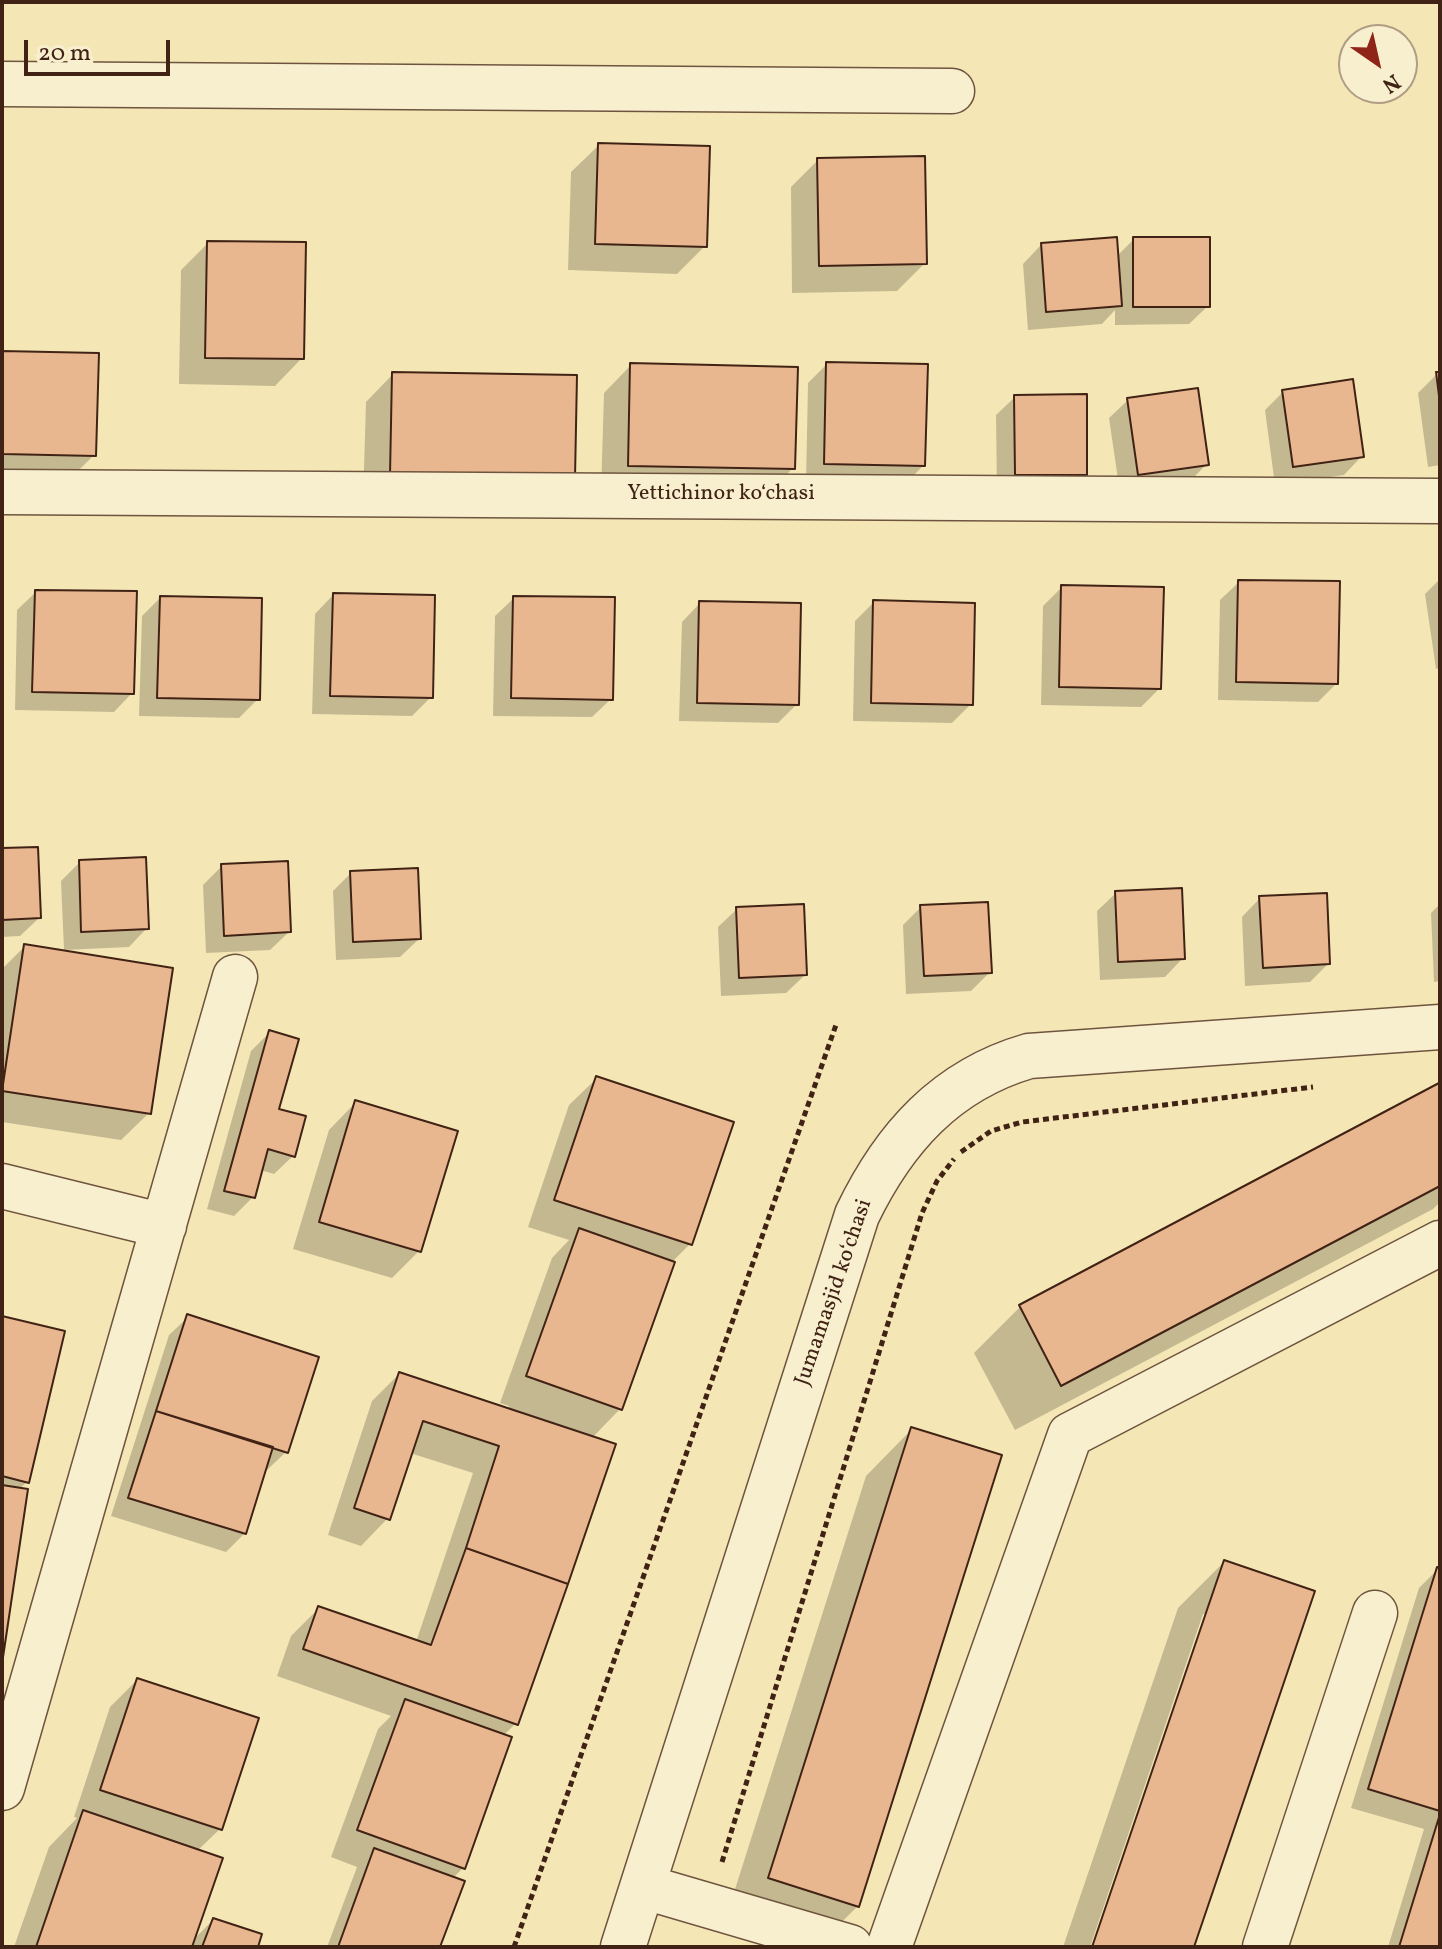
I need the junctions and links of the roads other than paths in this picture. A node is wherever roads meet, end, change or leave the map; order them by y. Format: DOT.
graph roads {
  1 [pos="2,84"];
  2 [pos="952,91"];
  3 [pos="2,492"];
  4 [pos="1440,501"];
  5 [pos="235,977"];
  6 [pos="1440,1027"];
  7 [pos="2,1186"];
  8 [pos="164,1226"];
  9 [pos="1440,1243"];
  10 [pos="1375,1613"];
  11 [pos="10,1730"];
  12 [pos="2,1788"];
  13 [pos="645,1887"];
  14 [pos="623,1947"];
  15 [pos="850,1947"];
  16 [pos="889,1947"];
  17 [pos="1265,1947"];
  1 -- 2 [label="street"];
  3 -- 4 [label="street, Yettichinor ko‘chasi"];
  5 -- 8 [label="street"];
  6 -- 13 [label="street, Jumamasjid koʻchasi"];
  7 -- 8 [label="street"];
  8 -- 11 [label="street"];
  9 -- 16 [label="street"];
  10 -- 17 [label="street"];
  11 -- 12 [label="street"];
  13 -- 14 [label="street, Jumamasjid koʻchasi"];
  13 -- 15 [label="street"];
}
